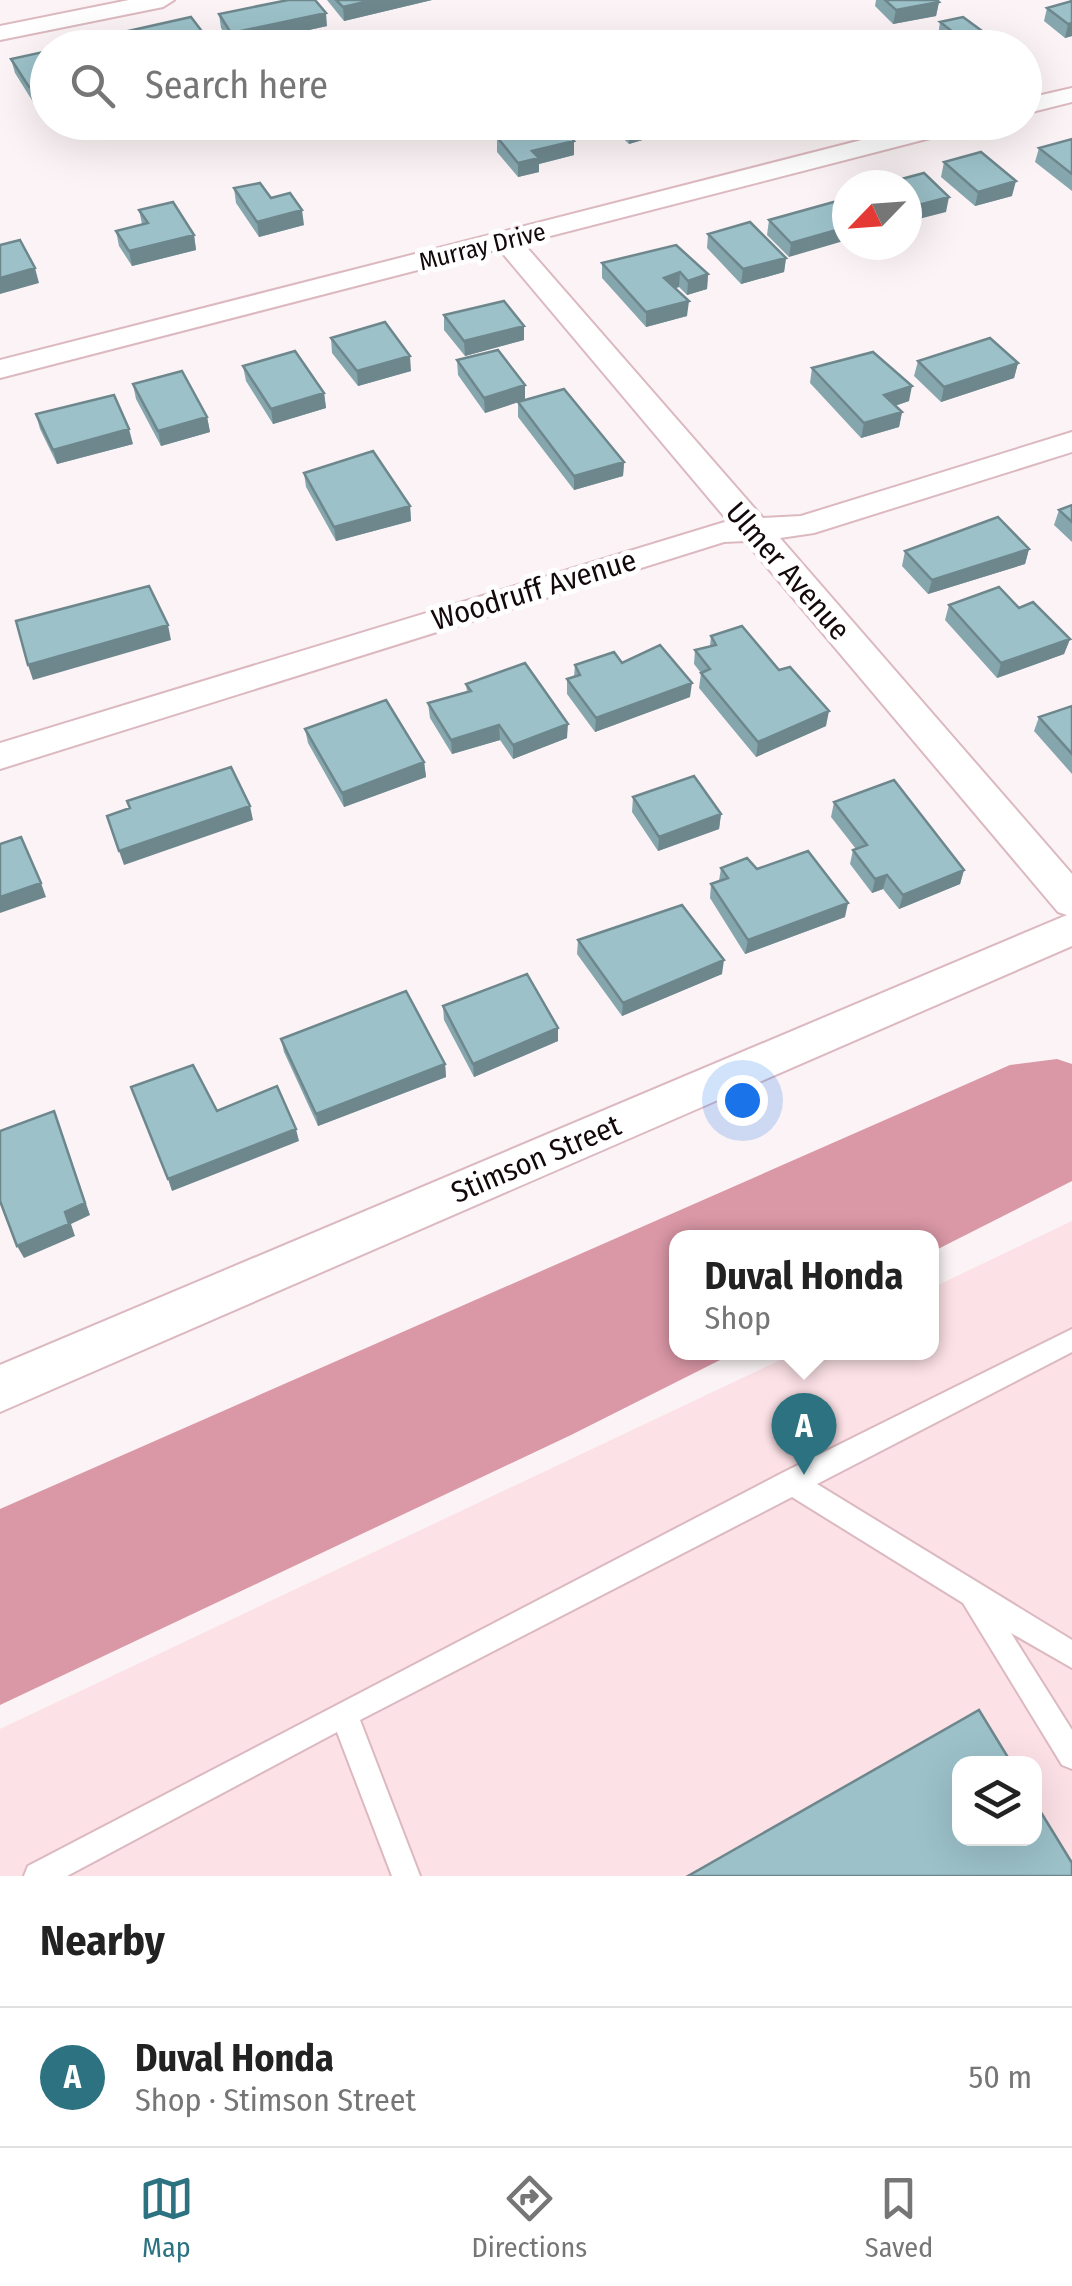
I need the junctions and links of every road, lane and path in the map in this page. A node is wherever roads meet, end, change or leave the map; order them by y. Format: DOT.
graph roads {
  1 [pos="163,0"];
  2 [pos="0,32"];
  3 [pos="1072,95"];
  4 [pos="1042,102"];
  5 [pos="894,140"];
  6 [pos="506,240"];
  7 [pos="0,369"];
  8 [pos="1072,442"];
  9 [pos="752,530"];
  10 [pos="0,756"];
  11 [pos="1072,901"];
  12 [pos="1072,928"];
  13 [pos="1072,1340"];
  14 [pos="0,1389"];
  15 [pos="791,1482"];
  16 [pos="969,1589"];
  17 [pos="1072,1656"];
  18 [pos="344,1714"];
  19 [pos="1072,1755"];
  20 [pos="38,1876"];
  21 [pos="406,1876"];
  1 -- 2 [label="street"];
  3 -- 4 [label="street"];
  5 -- 6 [label="street, Murray Drive"];
  6 -- 7 [label="street, Murray Drive"];
  6 -- 9 [label="street, Ulmer Avenue"];
  8 -- 9 [label="street, Woodruff Avenue"];
  9 -- 10 [label="street, Woodruff Avenue"];
  9 -- 11 [label="street, Ulmer Avenue"];
  12 -- 14 [label="street, Stimson Street"];
  13 -- 15 [label="lane"];
  15 -- 16 [label="lane"];
  15 -- 18 [label="lane"];
  16 -- 17 [label="lane"];
  16 -- 19 [label="lane"];
  18 -- 20 [label="lane"];
  18 -- 21 [label="lane"];
}
